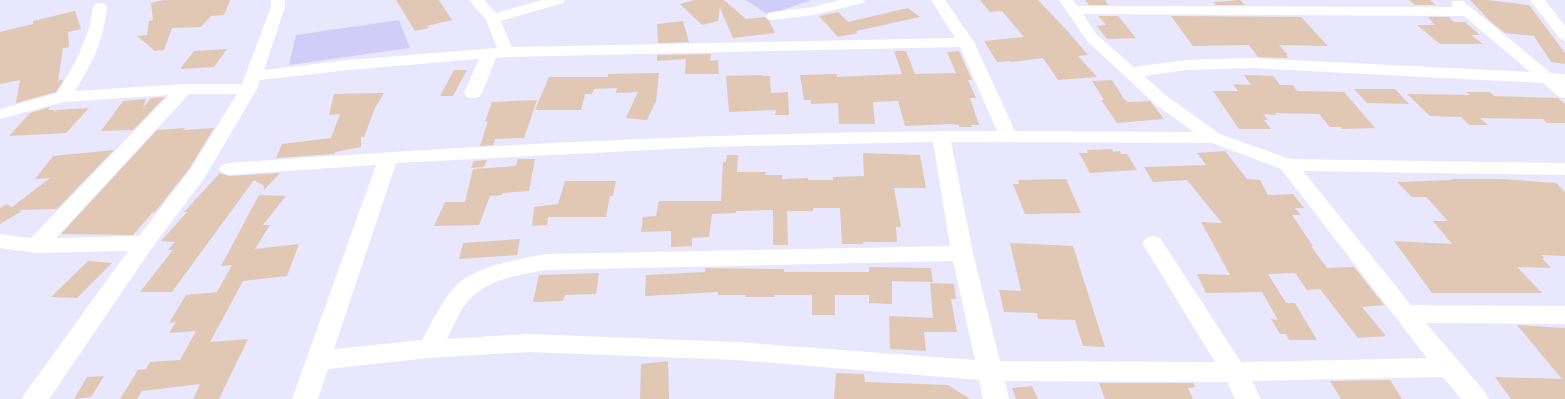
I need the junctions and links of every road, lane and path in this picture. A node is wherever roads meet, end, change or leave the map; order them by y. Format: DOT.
graph roads {
  1 [pos="278,0"];
  2 [pos="476,0"];
  3 [pos="558,0"];
  4 [pos="858,0"];
  5 [pos="938,0"];
  6 [pos="1453,0"];
  7 [pos="1537,0"];
  8 [pos="1069,5"];
  9 [pos="100,6"];
  10 [pos="1468,12"];
  11 [pos="773,16"];
  12 [pos="494,19"];
  13 [pos="1565,36"];
  14 [pos="966,42"];
  15 [pos="498,52"];
  16 [pos="1130,73"];
  17 [pos="1547,78"];
  18 [pos="1565,79"];
  19 [pos="252,82"];
  20 [pos="184,90"];
  21 [pos="473,93"];
  22 [pos="1565,93"];
  23 [pos="63,98"];
  24 [pos="0,114"];
  25 [pos="1009,137"];
  26 [pos="941,138"];
  27 [pos="1214,138"];
  28 [pos="388,158"];
  29 [pos="1288,165"];
  30 [pos="229,169"];
  31 [pos="1565,169"];
  32 [pos="0,240"];
  33 [pos="145,243"];
  34 [pos="1153,243"];
  35 [pos="36,246"];
  36 [pos="962,253"];
  37 [pos="1405,314"];
  38 [pos="1565,315"];
  39 [pos="429,349"];
  40 [pos="319,360"];
  41 [pos="1450,367"];
  42 [pos="990,371"];
  43 [pos="1234,372"];
  44 [pos="35,399"];
  45 [pos="305,399"];
  46 [pos="996,399"];
  47 [pos="1248,399"];
  48 [pos="1476,399"];
  1 -- 19 [label="street"];
  2 -- 12 [label="street"];
  3 -- 12 [label="street"];
  4 -- 11 [label="street"];
  5 -- 14 [label="street"];
  6 -- 10 [label="street"];
  7 -- 13 [label="street"];
  8 -- 10 [label="street"];
  8 -- 16 [label="street"];
  9 -- 23 [label="street"];
  10 -- 17 [label="street"];
  12 -- 15 [label="street"];
  14 -- 15 [label="street"];
  14 -- 25 [label="street"];
  15 -- 19 [label="street"];
  15 -- 21 [label="street"];
  16 -- 17 [label="street"];
  16 -- 27 [label="street"];
  17 -- 18 [label="street"];
  17 -- 22 [label="street"];
  19 -- 20 [label="street"];
  19 -- 33 [label="street"];
  20 -- 23 [label="street"];
  20 -- 35 [label="street"];
  23 -- 24 [label="street"];
  25 -- 26 [label="street"];
  25 -- 27 [label="street"];
  26 -- 28 [label="street"];
  26 -- 36 [label="street"];
  27 -- 29 [label="street"];
  28 -- 30 [label="street"];
  28 -- 40 [label="street"];
  29 -- 31 [label="street"];
  29 -- 37 [label="street"];
  32 -- 35 [label="street"];
  33 -- 35 [label="street"];
  33 -- 44 [label="street"];
  34 -- 43 [label="street"];
  36 -- 39 [label="street"];
  36 -- 42 [label="street"];
  37 -- 38 [label="street"];
  37 -- 41 [label="street"];
  39 -- 40 [label="street"];
  39 -- 42 [label="street"];
  40 -- 45 [label="street"];
  41 -- 43 [label="street"];
  41 -- 48 [label="street"];
  42 -- 43 [label="street"];
  42 -- 46 [label="street"];
  43 -- 47 [label="street"];
}
